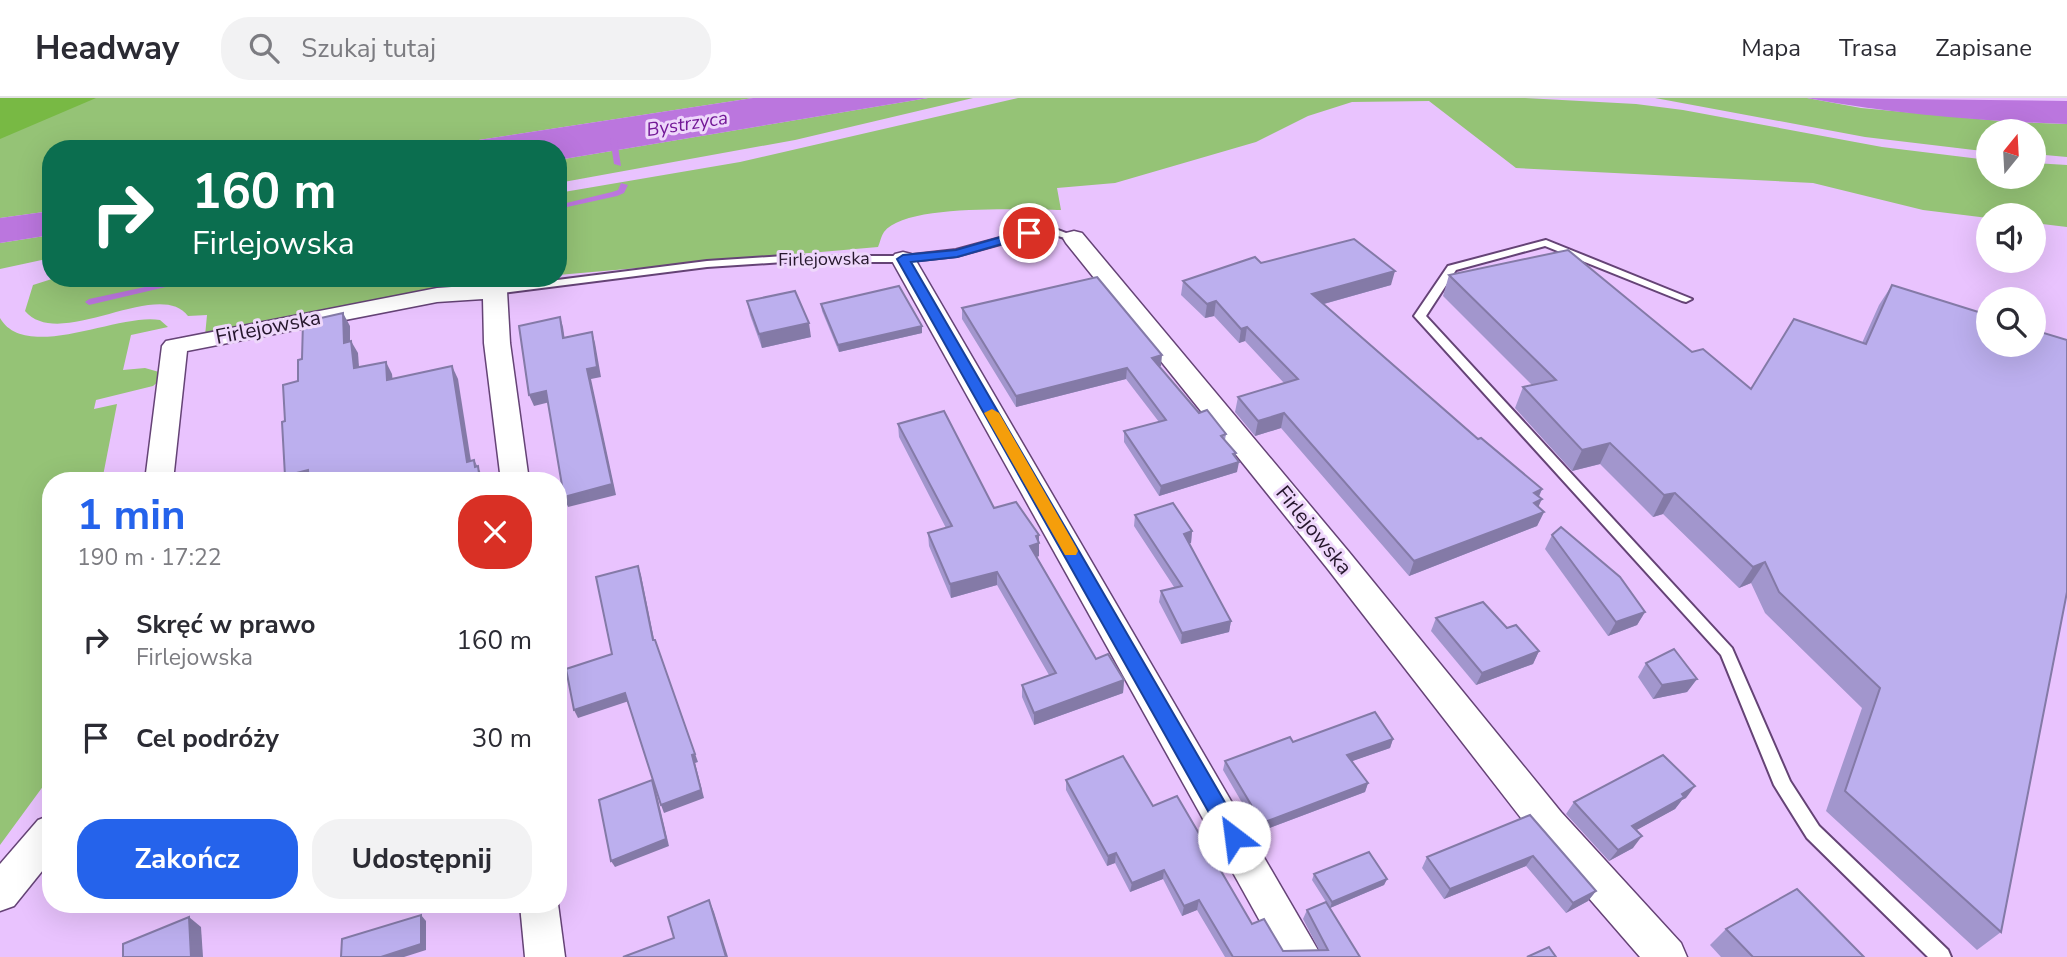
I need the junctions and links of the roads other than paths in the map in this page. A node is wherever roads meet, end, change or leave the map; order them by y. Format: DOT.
graph roads {
  1 [pos="1074,238"];
  2 [pos="903,259"];
  3 [pos="567,282"];
  4 [pos="526,287"];
  5 [pos="495,291"];
  6 [pos="1686,299"];
  7 [pos="160,472"];
  8 [pos="514,472"];
  9 [pos="42,843"];
  10 [pos="0,893"];
  11 [pos="540,913"];
  12 [pos="545,957"];
  13 [pos="1302,957"];
  14 [pos="1667,957"];
  15 [pos="1941,957"];
  1 -- 2 [label="lane, Firlejowska"];
  1 -- 14 [label="street, Firlejowska"];
  2 -- 3 [label="lane, Firlejowska"];
  2 -- 13 [label="street"];
  4 -- 5 [label="lane, Firlejowska"];
  5 -- 7 [label="street, Firlejowska"];
  5 -- 8 [label="street"];
  6 -- 15 [label="lane"];
  9 -- 10 [label="street"];
  11 -- 12 [label="street"];
}
